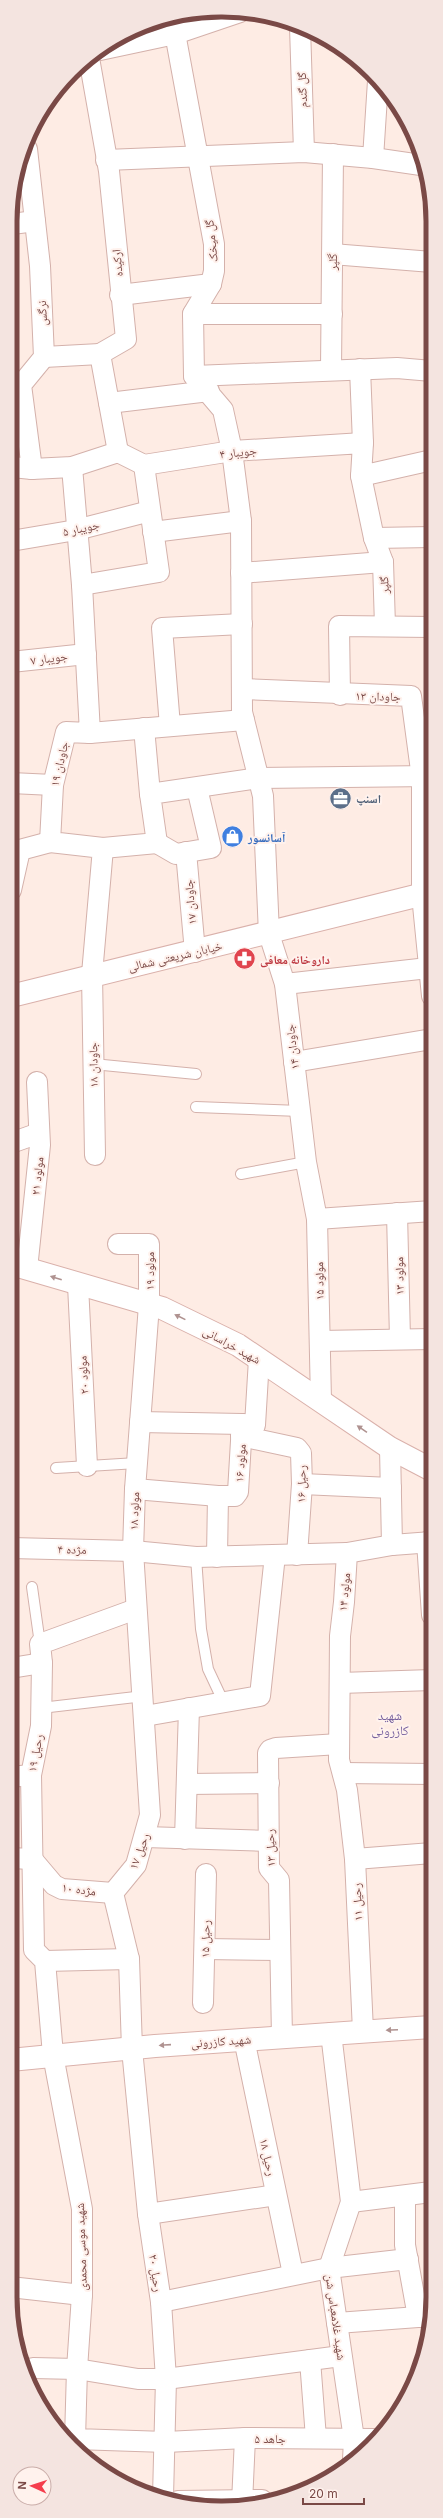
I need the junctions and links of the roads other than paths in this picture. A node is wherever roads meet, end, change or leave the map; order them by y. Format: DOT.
graph roads {
  1 [pos="215,17"];
  2 [pos="174,25"];
  3 [pos="306,35"];
  4 [pos="122,43"];
  5 [pos="90,65"];
  6 [pos="377,90"];
  7 [pos="304,152"];
  8 [pos="333,154"];
  9 [pos="198,156"];
  10 [pos="28,157"];
  11 [pos="373,158"];
  12 [pos="106,160"];
  13 [pos="418,165"];
  14 [pos="35,221"];
  15 [pos="17,223"];
  16 [pos="332,254"];
  17 [pos="426,262"];
  18 [pos="211,284"];
  19 [pos="120,295"];
  20 [pos="193,314"];
  21 [pos="332,314"];
  22 [pos="100,354"];
  23 [pos="44,357"];
  24 [pos="360,369"];
  25 [pos="331,370"];
  26 [pos="426,370"];
  27 [pos="194,376"];
  28 [pos="17,384"];
  29 [pos="17,390"];
  30 [pos="209,391"];
  31 [pos="109,403"];
  32 [pos="364,442"];
  33 [pos="232,451"];
  34 [pos="118,452"];
  35 [pos="426,461"];
  36 [pos="144,465"];
  37 [pos="17,467"];
  38 [pos="72,467"];
  39 [pos="32,468"];
  40 [pos="361,476"];
  41 [pos="150,511"];
  42 [pos="241,521"];
  43 [pos="76,530"];
  44 [pos="153,532"];
  45 [pos="426,536"];
  46 [pos="374,538"];
  47 [pos="17,540"];
  48 [pos="384,562"];
  49 [pos="241,573"];
  50 [pos="82,585"];
  51 [pos="242,624"];
  52 [pos="385,626"];
  53 [pos="426,627"];
  54 [pos="86,654"];
  55 [pos="17,661"];
  56 [pos="242,689"];
  57 [pos="340,695"];
  58 [pos="244,720"];
  59 [pos="170,726"];
  60 [pos="144,728"];
  61 [pos="90,733"];
  62 [pos="426,772"];
  63 [pos="426,777"];
  64 [pos="258,778"];
  65 [pos="17,783"];
  66 [pos="53,785"];
  67 [pos="197,788"];
  68 [pos="150,794"];
  69 [pos="50,842"];
  70 [pos="157,844"];
  71 [pos="103,848"];
  72 [pos="186,852"];
  73 [pos="17,863"];
  74 [pos="426,894"];
  75 [pos="269,934"];
  76 [pos="195,952"];
  77 [pos="426,968"];
  78 [pos="92,974"];
  79 [pos="285,984"];
  80 [pos="17,994"];
  81 [pos="426,1040"];
  82 [pos="294,1062"];
  83 [pos="93,1064"];
  84 [pos="196,1074"];
  85 [pos="37,1082"];
  86 [pos="196,1107"];
  87 [pos="300,1111"];
  88 [pos="39,1133"];
  89 [pos="17,1141"];
  90 [pos="95,1155"];
  91 [pos="306,1162"];
  92 [pos="241,1174"];
  93 [pos="426,1211"];
  94 [pos="397,1213"];
  95 [pos="317,1219"];
  96 [pos="118,1244"];
  97 [pos="19,1267"];
  98 [pos="78,1284"];
  99 [pos="150,1305"];
  100 [pos="400,1339"];
  101 [pos="426,1339"];
  102 [pos="320,1341"];
  103 [pos="259,1359"];
  104 [pos="321,1401"];
  105 [pos="140,1422"];
  106 [pos="242,1430"];
  107 [pos="390,1448"];
  108 [pos="137,1463"];
  109 [pos="88,1466"];
  110 [pos="426,1467"];
  111 [pos="56,1468"];
  112 [pos="302,1484"];
  113 [pos="390,1488"];
  114 [pos="135,1489"];
  115 [pos="218,1496"];
  116 [pos="426,1542"];
  117 [pos="392,1545"];
  118 [pos="17,1548"];
  119 [pos="133,1551"];
  120 [pos="347,1554"];
  121 [pos="274,1555"];
  122 [pos="297,1555"];
  123 [pos="196,1557"];
  124 [pos="217,1557"];
  125 [pos="32,1587"];
  126 [pos="136,1609"];
  127 [pos="41,1653"];
  128 [pos="17,1665"];
  129 [pos="426,1680"];
  130 [pos="340,1683"];
  131 [pos="144,1696"];
  132 [pos="223,1702"];
  133 [pos="41,1708"];
  134 [pos="189,1708"];
  135 [pos="145,1716"];
  136 [pos="339,1744"];
  137 [pos="343,1773"];
  138 [pos="426,1774"];
  139 [pos="30,1775"];
  140 [pos="17,1776"];
  141 [pos="269,1783"];
  142 [pos="187,1784"];
  143 [pos="145,1837"];
  144 [pos="185,1839"];
  145 [pos="269,1841"];
  146 [pos="426,1853"];
  147 [pos="17,1858"];
  148 [pos="32,1859"];
  149 [pos="355,1859"];
  150 [pos="206,1874"];
  151 [pos="113,1893"];
  152 [pos="205,1949"];
  153 [pos="280,1950"];
  154 [pos="129,1959"];
  155 [pos="45,1961"];
  156 [pos="203,2003"];
  157 [pos="426,2027"];
  158 [pos="363,2031"];
  159 [pos="331,2033"];
  160 [pos="282,2037"];
  161 [pos="244,2039"];
  162 [pos="132,2049"];
  163 [pos="53,2055"];
  164 [pos="17,2059"];
  165 [pos="426,2193"];
  166 [pos="276,2195"];
  167 [pos="405,2196"];
  168 [pos="351,2202"];
  169 [pos="148,2214"];
  170 [pos="408,2259"];
  171 [pos="330,2268"];
  172 [pos="293,2274"];
  173 [pos="17,2288"];
  174 [pos="82,2295"];
  175 [pos="161,2302"];
  176 [pos="424,2317"];
  177 [pos="337,2322"];
  178 [pos="341,2356"];
  179 [pos="310,2360"];
  180 [pos="34,2368"];
  181 [pos="77,2369"];
  182 [pos="166,2379"];
  183 [pos="245,2438"];
  184 [pos="316,2438"];
  185 [pos="75,2439"];
  186 [pos="75,2439"];
  187 [pos="354,2439"];
  188 [pos="368,2439"];
  189 [pos="166,2442"];
  190 [pos="353,2452"];
  191 [pos="162,2492"];
  192 [pos="242,2500"];
  1 -- 2 [label="street"];
  2 -- 4 [label="street"];
  2 -- 9 [label="street, گل میخک"];
  3 -- 7 [label="street, گل گندم"];
  5 -- 12 [label="street, ارکیده"];
  6 -- 11 [label="street"];
  7 -- 8 [label="street"];
  7 -- 9 [label="street"];
  8 -- 11 [label="street"];
  8 -- 16 [label="street, گلپر"];
  9 -- 12 [label="street"];
  9 -- 18 [label="street, گل میخک"];
  10 -- 14 [label="street, نرگس"];
  11 -- 13 [label="street"];
  12 -- 19 [label="street, ارکیده"];
  14 -- 15 [label="street"];
  14 -- 23 [label="street, نرگس"];
  16 -- 17 [label="street"];
  16 -- 21 [label="street, گلپر"];
  18 -- 19 [label="street"];
  18 -- 20 [label="street, گل میخک"];
  19 -- 22 [label="street, ارکیده"];
  20 -- 21 [label="street"];
  20 -- 27 [label="street"];
  21 -- 25 [label="street, گلپر"];
  22 -- 23 [label="street"];
  22 -- 31 [label="street"];
  23 -- 28 [label="street"];
  24 -- 25 [label="street"];
  24 -- 26 [label="street"];
  24 -- 32 [label="street"];
  25 -- 27 [label="street"];
  27 -- 30 [label="street"];
  29 -- 39 [label="street"];
  30 -- 31 [label="street"];
  30 -- 33 [label="street"];
  31 -- 34 [label="street"];
  32 -- 33 [label="street, جویبار ۴"];
  32 -- 40 [label="street"];
  33 -- 36 [label="street, جویبار ۴"];
  33 -- 42 [label="street"];
  34 -- 36 [label="street"];
  34 -- 38 [label="street"];
  35 -- 40 [label="street"];
  36 -- 41 [label="street"];
  37 -- 39 [label="street"];
  38 -- 39 [label="street"];
  38 -- 43 [label="street"];
  40 -- 46 [label="street, گلپر"];
  41 -- 43 [label="street, جویبار ۵"];
  41 -- 44 [label="street"];
  42 -- 44 [label="street"];
  42 -- 49 [label="street"];
  43 -- 47 [label="street, جویبار ۵"];
  43 -- 50 [label="street"];
  44 -- 50 [label="street"];
  45 -- 46 [label="street"];
  46 -- 48 [label="street, گلپر"];
  48 -- 49 [label="street"];
  48 -- 52 [label="street, گلپر"];
  49 -- 51 [label="street"];
  50 -- 54 [label="street"];
  51 -- 56 [label="street"];
  51 -- 59 [label="street"];
  52 -- 53 [label="street"];
  52 -- 57 [label="street"];
  54 -- 55 [label="street, جویبار ۷"];
  54 -- 61 [label="street"];
  56 -- 57 [label="street, جاودان ۱۳"];
  56 -- 58 [label="street"];
  57 -- 62 [label="street, جاودان ۱۳"];
  58 -- 59 [label="street"];
  58 -- 64 [label="street"];
  59 -- 60 [label="street"];
  60 -- 61 [label="street"];
  60 -- 68 [label="street"];
  61 -- 66 [label="street, جاودان ۱۹"];
  63 -- 64 [label="street"];
  64 -- 67 [label="street"];
  64 -- 75 [label="street"];
  65 -- 66 [label="street"];
  66 -- 69 [label="street, جاودان ۱۹"];
  67 -- 68 [label="street"];
  67 -- 72 [label="street"];
  68 -- 70 [label="street"];
  69 -- 71 [label="street"];
  69 -- 73 [label="street"];
  70 -- 71 [label="street"];
  70 -- 72 [label="street"];
  71 -- 78 [label="street"];
  72 -- 76 [label="street, جاودان ۱۷"];
  74 -- 75 [label="street, خیابان شریعتی شمالی"];
  75 -- 76 [label="street, خیابان شریعتی شمالی"];
  75 -- 79 [label="street, جاودان ۱۴"];
  76 -- 78 [label="street, خیابان شریعتی شمالی"];
  77 -- 79 [label="street"];
  78 -- 80 [label="street, خیابان شریعتی شمالی"];
  78 -- 83 [label="street, جاودان ۱۸"];
  79 -- 82 [label="street, جاودان ۱۴"];
  81 -- 82 [label="street"];
  82 -- 87 [label="street, جاودان ۱۴"];
  83 -- 84 [label="lane"];
  83 -- 90 [label="street, جاودان ۱۸"];
  85 -- 88 [label="street, مولود ۲۱"];
  86 -- 87 [label="lane"];
  87 -- 91 [label="street, جاودان ۱۴"];
  88 -- 89 [label="street"];
  88 -- 97 [label="street, مولود ۲۱"];
  91 -- 92 [label="lane"];
  91 -- 95 [label="street, مولود ۱۵"];
  93 -- 94 [label="street"];
  94 -- 95 [label="street"];
  94 -- 100 [label="street, مولود ۱۳"];
  95 -- 102 [label="street, مولود ۱۵"];
  96 -- 99 [label="street, مولود ۱۹"];
  98 -- 97 [label="street, شهید خراسانی, one-way"];
  98 -- 99 [label="street, شهید خراسانی"];
  98 -- 109 [label="street, مولود ۲۰"];
  103 -- 99 [label="street, شهید خراسانی, one-way"];
  99 -- 105 [label="street, مولود ۱۸"];
  100 -- 101 [label="street"];
  100 -- 102 [label="street"];
  102 -- 104 [label="street, مولود ۱۵"];
  103 -- 104 [label="street, شهید خراسانی"];
  103 -- 106 [label="street"];
  107 -- 104 [label="street, شهید خراسانی, one-way"];
  105 -- 106 [label="street"];
  105 -- 108 [label="street, مولود ۱۸"];
  106 -- 112 [label="street, رحیل ۱۶"];
  106 -- 115 [label="street, مولود ۱۶"];
  107 -- 110 [label="street, شهید خراسانی"];
  107 -- 113 [label="street"];
  108 -- 109 [label="lane"];
  108 -- 114 [label="street, مولود ۱۸"];
  109 -- 111 [label="lane"];
  112 -- 113 [label="street"];
  112 -- 122 [label="street, رحیل ۱۶"];
  113 -- 117 [label="street"];
  114 -- 115 [label="street"];
  114 -- 119 [label="street, مولود ۱۸"];
  115 -- 124 [label="street"];
  116 -- 117 [label="street"];
  117 -- 120 [label="street"];
  118 -- 119 [label="street, مژده ۴"];
  119 -- 123 [label="street, مژده ۴"];
  119 -- 126 [label="street, مولود ۱۸"];
  120 -- 122 [label="street, مژده ۴"];
  120 -- 130 [label="street, مولود ۱۴"];
  121 -- 122 [label="street, مژده ۴"];
  121 -- 124 [label="street, مژده ۴"];
  121 -- 132 [label="street"];
  123 -- 124 [label="street, مژده ۴"];
  123 -- 132 [label="lane"];
  125 -- 127 [label="lane"];
  126 -- 127 [label="street"];
  126 -- 131 [label="street, مولود ۱۸"];
  127 -- 128 [label="street"];
  127 -- 133 [label="street, رحیل ۱۹"];
  129 -- 130 [label="street"];
  130 -- 136 [label="street, مولود ۱۴"];
  131 -- 133 [label="lane"];
  131 -- 135 [label="street, مولود ۱۸"];
  132 -- 134 [label="street"];
  133 -- 139 [label="street, رحیل ۱۹"];
  134 -- 135 [label="street"];
  134 -- 142 [label="street"];
  135 -- 143 [label="street, رحیل ۱۷"];
  136 -- 137 [label="street, مولود ۱۴"];
  136 -- 141 [label="street, رحیل ۱۳"];
  137 -- 138 [label="street"];
  137 -- 149 [label="street, رحیل ۱۱"];
  139 -- 140 [label="street"];
  139 -- 148 [label="street, رحیل ۱۹"];
  141 -- 142 [label="street"];
  141 -- 145 [label="street, رحیل ۱۳"];
  142 -- 144 [label="street"];
  143 -- 144 [label="street"];
  143 -- 151 [label="street, رحیل ۱۷"];
  144 -- 145 [label="street"];
  145 -- 153 [label="street, رحیل ۱۳"];
  146 -- 149 [label="street"];
  147 -- 148 [label="street"];
  148 -- 151 [label="street, مژده ۱۰"];
  148 -- 155 [label="street, رحیل ۱۹"];
  149 -- 158 [label="street, رحیل ۱۱"];
  150 -- 152 [label="street, رحیل ۱۵"];
  151 -- 154 [label="street"];
  152 -- 153 [label="street"];
  152 -- 156 [label="street, رحیل ۱۵"];
  153 -- 160 [label="street, رحیل ۱۳"];
  154 -- 155 [label="street"];
  154 -- 162 [label="street"];
  155 -- 163 [label="street"];
  157 -- 158 [label="street, شهید کازرونی, one-way"];
  158 -- 159 [label="street, شهید کازرونی"];
  159 -- 160 [label="street, شهید کازرونی"];
  159 -- 168 [label="street, شهید غلامعباس شن"];
  160 -- 161 [label="street, شهید کازرونی"];
  161 -- 162 [label="street, شهید کازرونی, one-way"];
  161 -- 166 [label="street, رحیل ۱۸"];
  162 -- 163 [label="street, شهید کازرونی"];
  162 -- 169 [label="street, رحیل ۲۰"];
  163 -- 164 [label="street, شهید کازرونی"];
  163 -- 174 [label="street, شهید موسی محمدی"];
  165 -- 167 [label="street"];
  166 -- 169 [label="street"];
  166 -- 172 [label="street, رحیل ۱۸"];
  167 -- 168 [label="street"];
  167 -- 170 [label="street"];
  168 -- 171 [label="street, شهید غلامعباس شن"];
  169 -- 175 [label="street, رحیل ۲۰"];
  170 -- 171 [label="street"];
  170 -- 176 [label="street"];
  171 -- 172 [label="street"];
  171 -- 177 [label="street, شهید غلامعباس شن"];
  172 -- 175 [label="street"];
  173 -- 174 [label="street"];
  174 -- 181 [label="street, شهید موسی محمدی"];
  175 -- 182 [label="street, رحیل ۲۰"];
  176 -- 177 [label="street"];
  177 -- 178 [label="street, شهید غلامعباس شن"];
  178 -- 179 [label="street"];
  178 -- 187 [label="street, شهید غلامعباس شن"];
  179 -- 182 [label="street"];
  179 -- 184 [label="street"];
  180 -- 181 [label="street"];
  181 -- 182 [label="street"];
  181 -- 185 [label="street, شهید موسی محمدی"];
  182 -- 189 [label="street, رحیل ۲۰"];
  183 -- 184 [label="street, جاهد ۵"];
  183 -- 189 [label="street, جاهد ۵"];
  183 -- 192 [label="street"];
  184 -- 187 [label="street, جاهد ۵"];
  186 -- 189 [label="street, شهید موسی محمدی"];
  187 -- 188 [label="street, جاهد ۵"];
  187 -- 190 [label="street, شهید غلامعباس شن"];
  189 -- 191 [label="street, رحیل ۲۰"];
}
